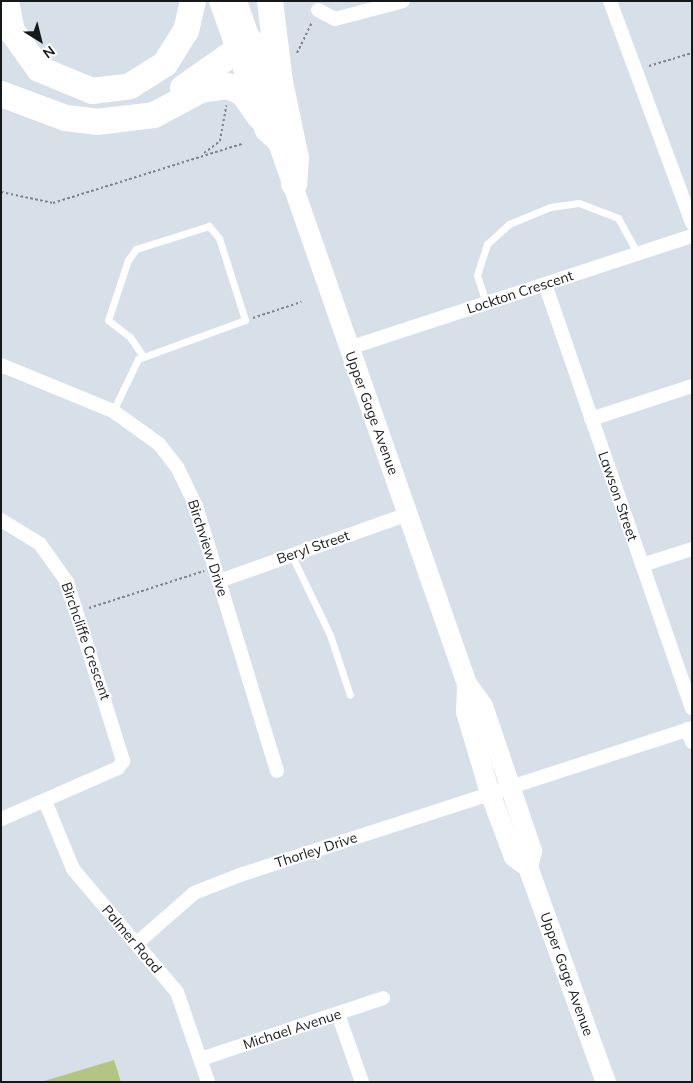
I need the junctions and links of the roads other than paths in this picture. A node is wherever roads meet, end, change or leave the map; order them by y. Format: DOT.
graph roads {
  1 [pos="6,1"];
  2 [pos="193,1"];
  3 [pos="219,1"];
  4 [pos="237,1"];
  5 [pos="270,1"];
  6 [pos="404,1"];
  7 [pos="610,1"];
  8 [pos="318,10"];
  9 [pos="243,45"];
  10 [pos="1,94"];
  11 [pos="136,117"];
  12 [pos="260,117"];
  13 [pos="278,142"];
  14 [pos="294,184"];
  15 [pos="692,223"];
  16 [pos="692,236"];
  17 [pos="637,252"];
  18 [pos="545,284"];
  19 [pos="486,303"];
  20 [pos="348,348"];
  21 [pos="143,356"];
  22 [pos="1,365"];
  23 [pos="692,386"];
  24 [pos="113,411"];
  25 [pos="590,419"];
  26 [pos="408,514"];
  27 [pos="1,520"];
  28 [pos="692,549"];
  29 [pos="291,554"];
  30 [pos="642,566"];
  31 [pos="217,574"];
  32 [pos="467,684"];
  33 [pos="350,695"];
  34 [pos="692,708"];
  35 [pos="690,733"];
  36 [pos="278,771"];
  37 [pos="511,786"];
  38 [pos="490,793"];
  39 [pos="45,801"];
  40 [pos="1,819"];
  41 [pos="528,867"];
  42 [pos="136,944"];
  43 [pos="383,998"];
  44 [pos="338,1014"];
  45 [pos="201,1059"];
  46 [pos="208,1082"];
  47 [pos="362,1082"];
  48 [pos="606,1082"];
  1 -- 2 [label="highway"];
  3 -- 9 [label="main road, Upper Gage Avenue"];
  4 -- 9 [label="main road, Upper Gage Avenue"];
  5 -- 14 [label="highway"];
  6 -- 8 [label="street"];
  7 -- 15 [label="street"];
  9 -- 11 [label="highway"];
  9 -- 12 [label="main road, Upper Gage Avenue"];
  9 -- 13 [label="main road, Upper Gage Avenue"];
  10 -- 11 [label="highway"];
  11 -- 12 [label="highway"];
  12 -- 13 [label="main road, Upper Gage Avenue"];
  13 -- 14 [label="main road, Upper Gage Avenue"];
  14 -- 20 [label="main road, Upper Gage Avenue"];
  16 -- 17 [label="street, Lockton Crescent"];
  17 -- 18 [label="street, Lockton Crescent"];
  17 -- 19 [label="lane"];
  18 -- 19 [label="street, Lockton Crescent"];
  18 -- 25 [label="street, Lawson Street"];
  19 -- 20 [label="street, Lockton Crescent"];
  20 -- 26 [label="main road, Upper Gage Avenue"];
  21 -- 21 [label="lane"];
  21 -- 24 [label="lane"];
  22 -- 24 [label="street, Birchview Drive"];
  23 -- 25 [label="street"];
  24 -- 31 [label="street, Birchview Drive"];
  25 -- 30 [label="street, Lawson Street"];
  26 -- 29 [label="street, Beryl Street"];
  26 -- 32 [label="main road, Upper Gage Avenue"];
  27 -- 39 [label="street, Birchcliffe Crescent"];
  28 -- 30 [label="street"];
  29 -- 31 [label="street, Beryl Street"];
  29 -- 33 [label="lane"];
  30 -- 34 [label="street, Lawson Street"];
  31 -- 36 [label="street, Birchview Drive"];
  32 -- 37 [label="main road, Upper Gage Avenue"];
  32 -- 38 [label="main road, Upper Gage Avenue"];
  35 -- 37 [label="street, Thorley Drive"];
  37 -- 38 [label="street, Thorley Drive"];
  37 -- 41 [label="main road, Upper Gage Avenue"];
  38 -- 41 [label="main road, Upper Gage Avenue"];
  38 -- 42 [label="street, Thorley Drive"];
  39 -- 40 [label="street"];
  39 -- 42 [label="street, Palmer Road"];
  41 -- 48 [label="main road, Upper Gage Avenue"];
  42 -- 45 [label="street, Palmer Road"];
  43 -- 44 [label="street, Michael Avenue"];
  44 -- 45 [label="street, Michael Avenue"];
  44 -- 47 [label="street"];
  45 -- 46 [label="street, Palmer Road"];
}
